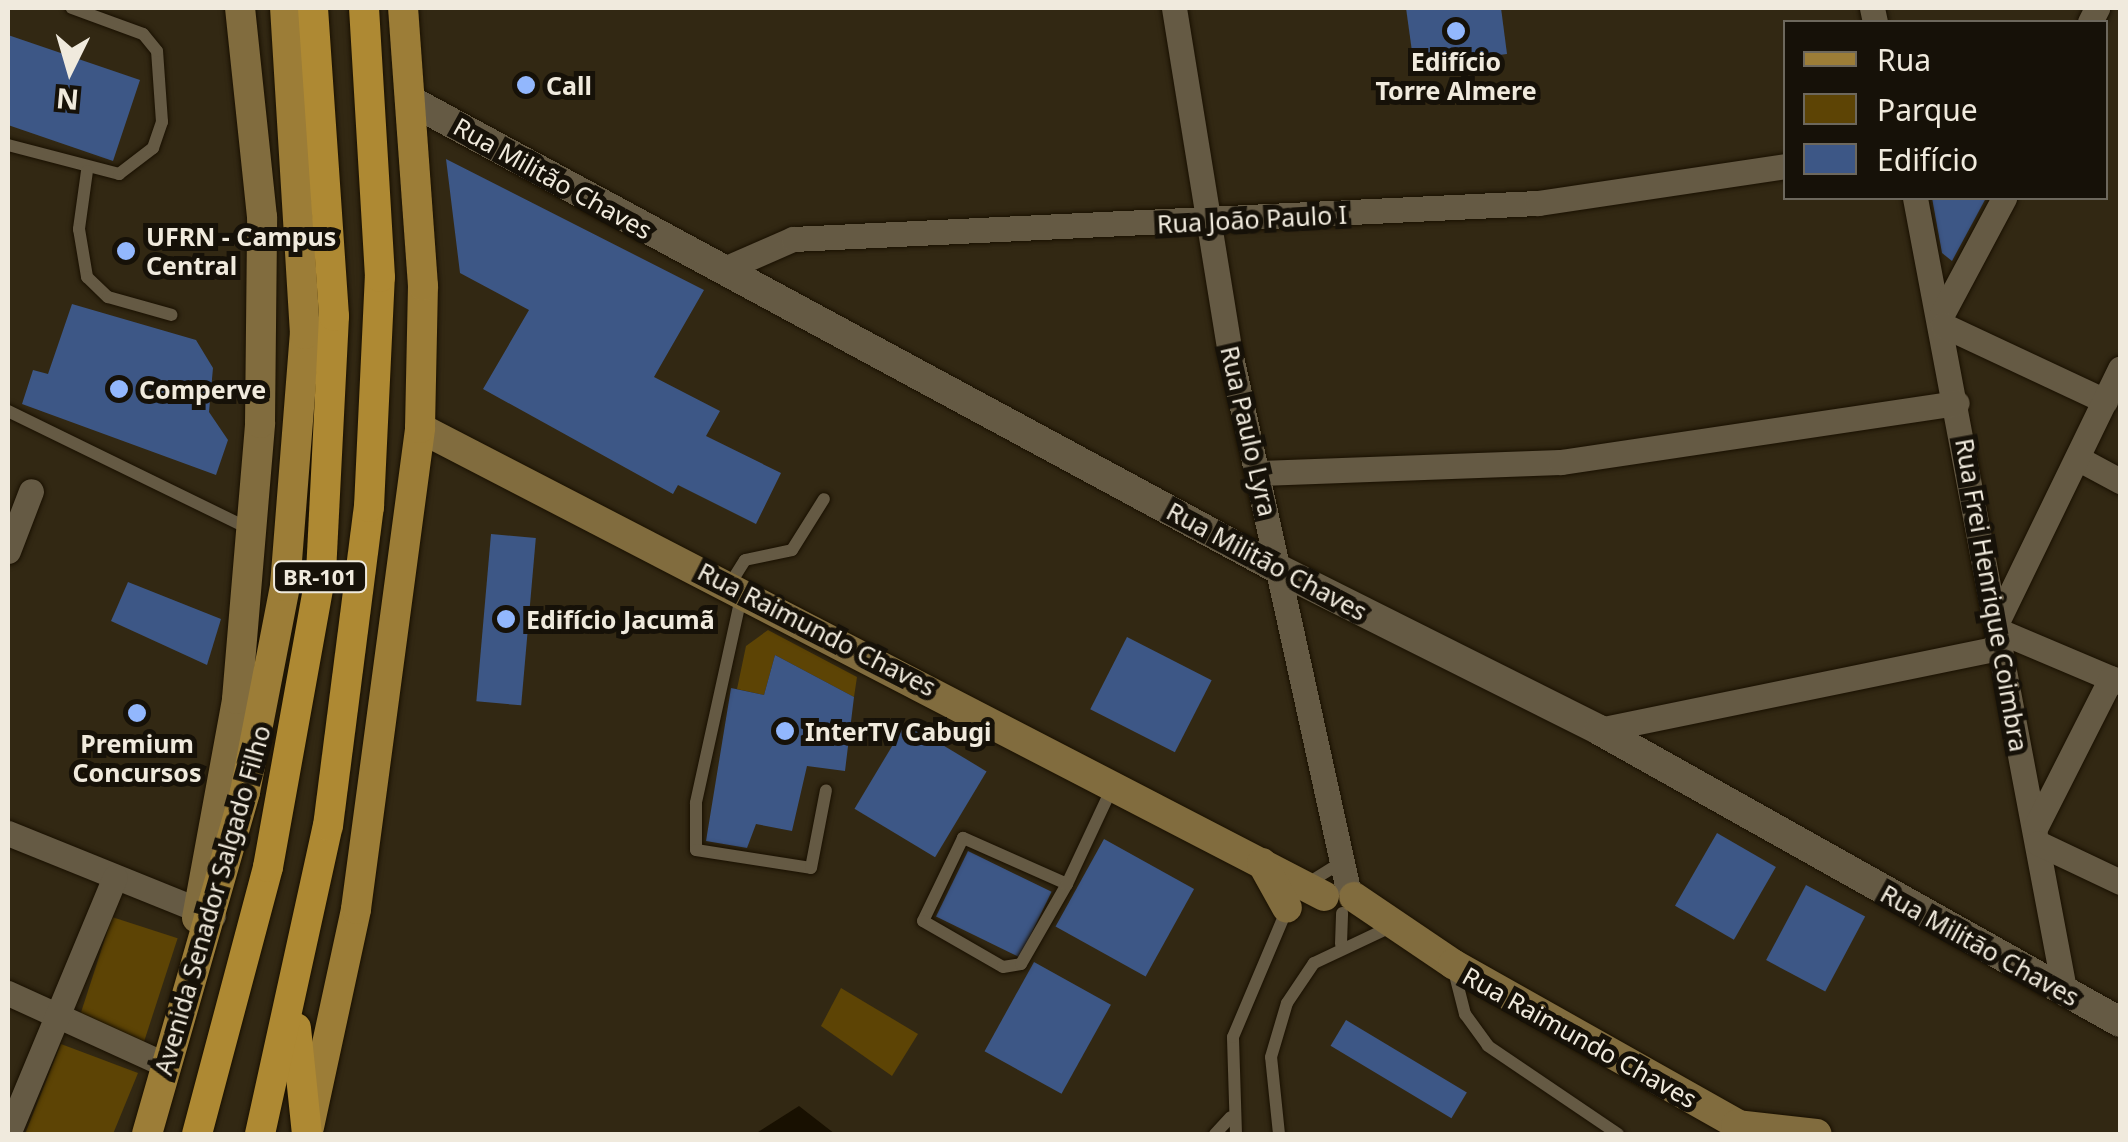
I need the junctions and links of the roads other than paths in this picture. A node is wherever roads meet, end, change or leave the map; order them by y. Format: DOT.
graph roads {
  1 [pos="72,8"];
  2 [pos="240,8"];
  3 [pos="285,8"];
  4 [pos="313,8"];
  5 [pos="364,8"];
  6 [pos="404,8"];
  7 [pos="1174,8"];
  8 [pos="412,102"];
  9 [pos="8,144"];
  10 [pos="1783,166"];
  11 [pos="87,171"];
  12 [pos="1915,200"];
  13 [pos="2003,200"];
  14 [pos="1204,221"];
  15 [pos="722,270"];
  16 [pos="172,316"];
  17 [pos="1942,320"];
  18 [pos="2120,368"];
  19 [pos="2105,401"];
  20 [pos="1957,403"];
  21 [pos="8,411"];
  22 [pos="420,428"];
  23 [pos="2079,460"];
  24 [pos="1259,473"];
  25 [pos="2120,481"];
  26 [pos="31,491"];
  27 [pos="824,499"];
  28 [pos="255,532"];
  29 [pos="8,551"];
  30 [pos="1282,571"];
  31 [pos="736,587"];
  32 [pos="1997,634"];
  33 [pos="2116,680"];
  34 [pos="1599,730"];
  35 [pos="1114,783"];
  36 [pos="826,790"];
  37 [pos="8,834"];
  38 [pos="2037,836"];
  39 [pos="115,878"];
  40 [pos="2120,882"];
  41 [pos="1067,884"];
  42 [pos="1330,888"];
  43 [pos="205,914"];
  44 [pos="1382,931"];
  45 [pos="1341,944"];
  46 [pos="1425,948"];
  47 [pos="1452,964"];
  48 [pos="8,993"];
  49 [pos="2065,994"];
  50 [pos="294,1006"];
  51 [pos="60,1016"];
  52 [pos="2120,1022"];
  53 [pos="166,1065"];
  54 [pos="1231,1116"];
  55 [pos="1745,1131"];
  56 [pos="8,1134"];
  57 [pos="146,1134"];
  58 [pos="196,1134"];
  59 [pos="260,1134"];
  60 [pos="307,1134"];
  61 [pos="1215,1134"];
  62 [pos="1236,1134"];
  63 [pos="1279,1134"];
  64 [pos="1618,1134"];
  65 [pos="1817,1134"];
  1 -- 11 [label="lane"];
  2 -- 28 [label="main road"];
  3 -- 43 [label="main road, Avenida Senador Salgado Filho"];
  4 -- 58 [label="highway, Avenida Senador Salgado Filho / BR-101"];
  5 -- 50 [label="highway, BR-101"];
  6 -- 8 [label="main road"];
  7 -- 14 [label="street, Rua Paulo Lyra"];
  8 -- 15 [label="street, Rua Militão Chaves"];
  8 -- 22 [label="main road"];
  9 -- 11 [label="lane"];
  10 -- 14 [label="street, Rua João Paulo I"];
  11 -- 16 [label="lane"];
  12 -- 17 [label="street, Rua Frei Henrique Coimbra"];
  13 -- 17 [label="street"];
  14 -- 15 [label="street, Rua João Paulo I"];
  14 -- 24 [label="street, Rua Paulo Lyra"];
  15 -- 30 [label="street, Rua Militão Chaves"];
  17 -- 19 [label="street"];
  17 -- 20 [label="street, Rua Frei Henrique Coimbra"];
  18 -- 19 [label="street"];
  19 -- 23 [label="street"];
  20 -- 24 [label="street"];
  20 -- 32 [label="street, Rua Frei Henrique Coimbra"];
  21 -- 28 [label="lane"];
  22 -- 31 [label="main road, Rua Raimundo Chaves"];
  22 -- 60 [label="main road"];
  23 -- 25 [label="street"];
  23 -- 32 [label="street"];
  24 -- 30 [label="street, Rua Paulo Lyra"];
  26 -- 29 [label="street"];
  27 -- 31 [label="lane"];
  28 -- 43 [label="main road"];
  30 -- 34 [label="street, Rua Militão Chaves"];
  30 -- 42 [label="street, Rua Paulo Lyra"];
  31 -- 35 [label="main road, Rua Raimundo Chaves"];
  31 -- 36 [label="lane"];
  32 -- 33 [label="street"];
  32 -- 34 [label="street"];
  32 -- 38 [label="street, Rua Frei Henrique Coimbra"];
  33 -- 38 [label="street"];
  34 -- 49 [label="street, Rua Militão Chaves"];
  35 -- 41 [label="lane"];
  35 -- 42 [label="main road, Rua Raimundo Chaves"];
  37 -- 39 [label="street"];
  38 -- 40 [label="street"];
  38 -- 49 [label="street, Rua Frei Henrique Coimbra"];
  39 -- 43 [label="street"];
  39 -- 51 [label="street"];
  41 -- 41 [label="lane"];
  42 -- 44 [label="main road, Rua Raimundo Chaves"];
  42 -- 45 [label="lane"];
  42 -- 46 [label="main road, Rua Raimundo Chaves"];
  42 -- 54 [label="lane"];
  43 -- 53 [label="main road, Avenida Senador Salgado Filho"];
  44 -- 45 [label="lane"];
  44 -- 46 [label="main road, Rua Raimundo Chaves"];
  45 -- 63 [label="lane"];
  46 -- 47 [label="main road, Rua Raimundo Chaves"];
  47 -- 55 [label="main road, Rua Raimundo Chaves"];
  47 -- 64 [label="lane"];
  48 -- 51 [label="street"];
  49 -- 52 [label="street, Rua Militão Chaves"];
  50 -- 59 [label="highway, BR-101"];
  50 -- 60 [label="highway"];
  51 -- 53 [label="street"];
  51 -- 56 [label="street"];
  53 -- 57 [label="main road, Avenida Senador Salgado Filho"];
  54 -- 61 [label="lane"];
  54 -- 62 [label="lane"];
  55 -- 65 [label="main road, Rua Raimundo Chaves"];
}
